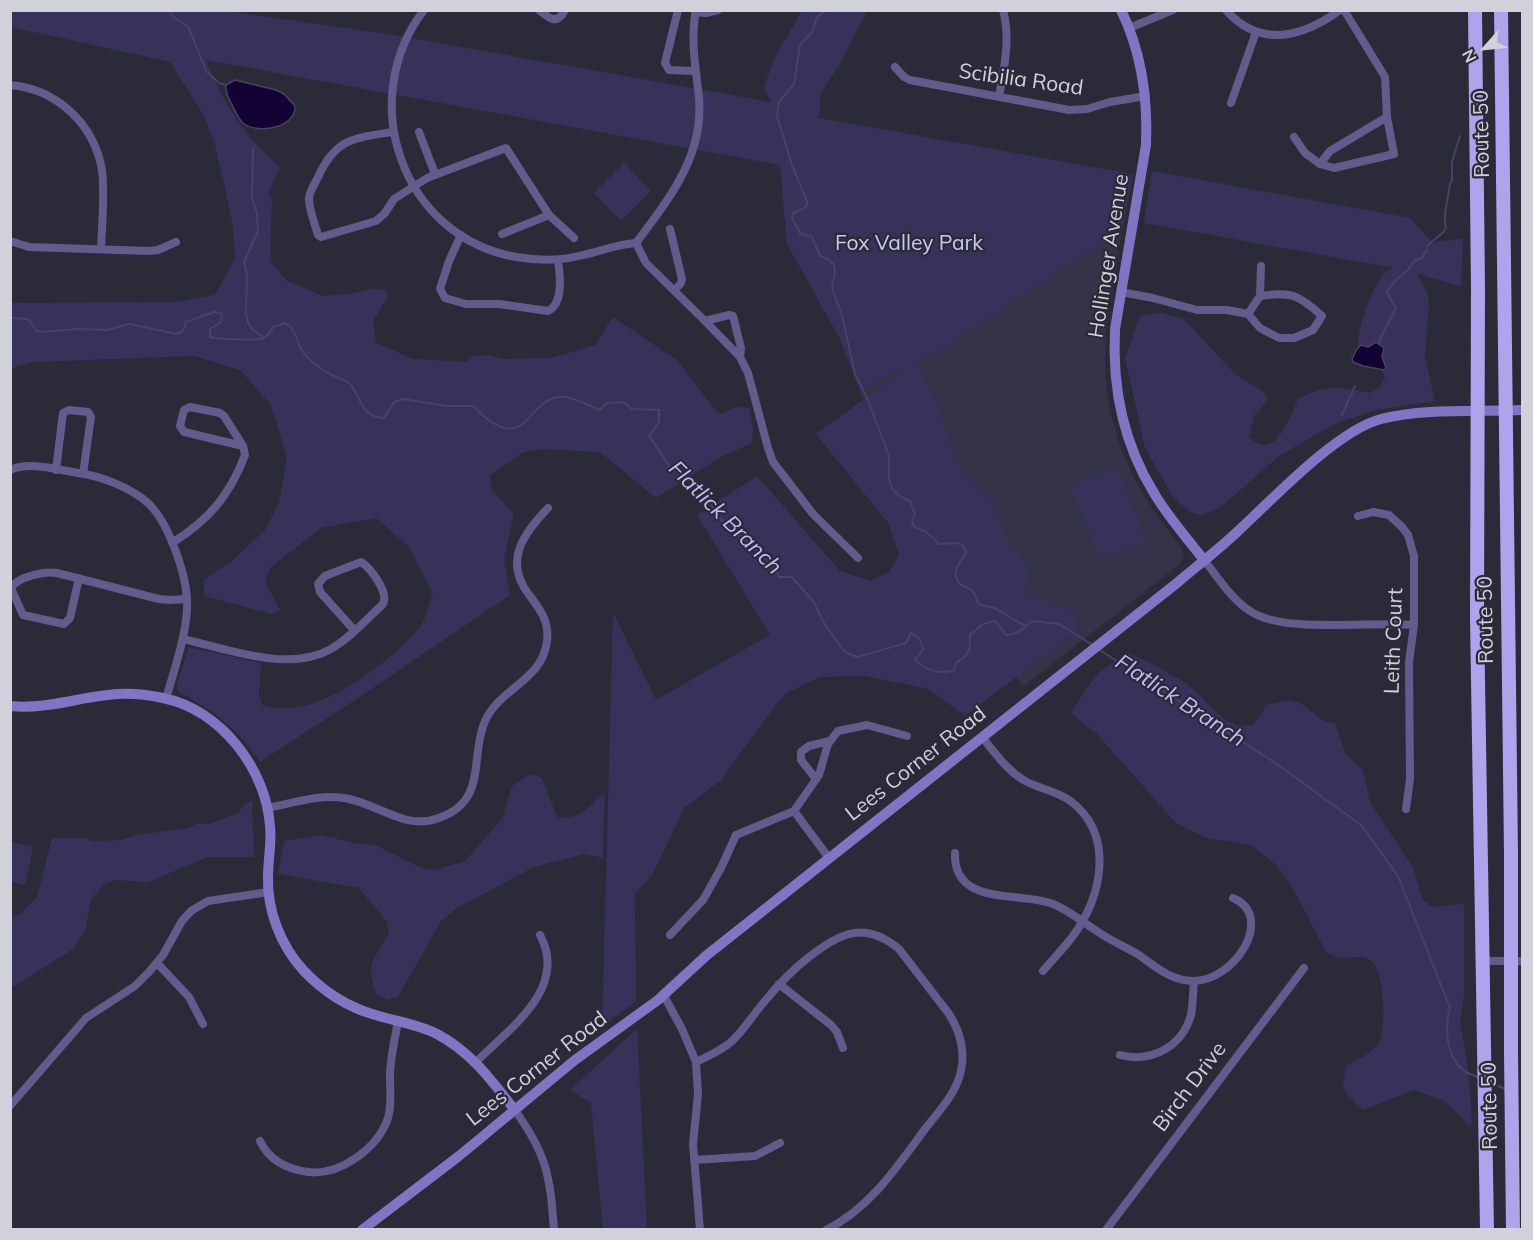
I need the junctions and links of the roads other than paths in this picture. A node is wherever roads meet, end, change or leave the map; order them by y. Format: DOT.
graph roads {
  1 [pos="539,10"];
  2 [pos="565,10"];
  3 [pos="678,10"];
  4 [pos="718,10"];
  5 [pos="1004,10"];
  6 [pos="1121,10"];
  7 [pos="1173,10"];
  8 [pos="1226,10"];
  9 [pos="1342,10"];
  10 [pos="1475,10"];
  11 [pos="1501,10"];
  12 [pos="422,11"];
  13 [pos="696,11"];
  14 [pos="1129,28"];
  15 [pos="1256,32"];
  16 [pos="895,67"];
  17 [pos="695,70"];
  18 [pos="10,85"];
  19 [pos="1146,96"];
  20 [pos="999,97"];
  21 [pos="1231,103"];
  22 [pos="1387,117"];
  23 [pos="393,132"];
  24 [pos="419,132"];
  25 [pos="1294,137"];
  26 [pos="1320,164"];
  27 [pos="435,174"];
  28 [pos="414,186"];
  29 [pos="549,215"];
  30 [pos="670,229"];
  31 [pos="502,234"];
  32 [pos="461,235"];
  33 [pos="574,238"];
  34 [pos="10,241"];
  35 [pos="176,242"];
  36 [pos="636,243"];
  37 [pos="101,249"];
  38 [pos="558,260"];
  39 [pos="1262,266"];
  40 [pos="675,290"];
  41 [pos="1121,292"];
  42 [pos="1260,296"];
  43 [pos="1248,314"];
  44 [pos="705,321"];
  45 [pos="740,357"];
  46 [pos="1522,410"];
  47 [pos="1477,411"];
  48 [pos="1506,411"];
  49 [pos="243,446"];
  50 [pos="10,470"];
  51 [pos="56,470"];
  52 [pos="83,474"];
  53 [pos="548,508"];
  54 [pos="1358,516"];
  55 [pos="172,543"];
  56 [pos="858,558"];
  57 [pos="1204,560"];
  58 [pos="79,578"];
  59 [pos="187,599"];
  60 [pos="1414,625"];
  61 [pos="354,630"];
  62 [pos="183,639"];
  63 [pos="166,699"];
  64 [pos="10,706"];
  65 [pos="907,736"];
  66 [pos="982,737"];
  67 [pos="830,741"];
  68 [pos="816,779"];
  69 [pos="268,808"];
  70 [pos="1406,808"];
  71 [pos="794,811"];
  72 [pos="955,853"];
  73 [pos="1517,853"];
  74 [pos="829,858"];
  75 [pos="269,892"];
  76 [pos="1233,898"];
  77 [pos="1082,921"];
  78 [pos="540,935"];
  79 [pos="670,935"];
  80 [pos="1483,961"];
  81 [pos="1517,962"];
  82 [pos="157,963"];
  83 [pos="1304,968"];
  84 [pos="1043,971"];
  85 [pos="1194,981"];
  86 [pos="779,984"];
  87 [pos="663,994"];
  88 [pos="398,1021"];
  89 [pos="203,1024"];
  90 [pos="843,1048"];
  91 [pos="1120,1055"];
  92 [pos="476,1062"];
  93 [pos="696,1062"];
  94 [pos="10,1106"];
  95 [pos="514,1109"];
  96 [pos="260,1141"];
  97 [pos="780,1143"];
  98 [pos="694,1160"];
  99 [pos="362,1230"];
  100 [pos="554,1230"];
  101 [pos="700,1230"];
  102 [pos="826,1230"];
  103 [pos="1106,1230"];
  104 [pos="1487,1230"];
  105 [pos="1513,1230"];
  1 -- 2 [label="street"];
  3 -- 17 [label="street"];
  4 -- 13 [label="street"];
  5 -- 20 [label="street"];
  6 -- 14 [label="street, Hollinger Avenue"];
  7 -- 14 [label="street"];
  8 -- 15 [label="street"];
  9 -- 15 [label="street"];
  9 -- 22 [label="street"];
  10 -- 47 [label="highway, Route 50"];
  11 -- 48 [label="highway, Route 50"];
  12 -- 23 [label="street"];
  13 -- 17 [label="street"];
  14 -- 19 [label="street, Hollinger Avenue"];
  15 -- 21 [label="street"];
  16 -- 20 [label="street, Scibilia Road"];
  17 -- 36 [label="street"];
  18 -- 37 [label="street"];
  19 -- 20 [label="street, Scibilia Road"];
  19 -- 41 [label="street, Hollinger Avenue"];
  22 -- 26 [label="street"];
  22 -- 26 [label="street"];
  23 -- 28 [label="street"];
  23 -- 28 [label="street"];
  24 -- 27 [label="street"];
  25 -- 26 [label="street"];
  27 -- 28 [label="street"];
  27 -- 29 [label="street"];
  28 -- 32 [label="street"];
  29 -- 31 [label="street"];
  29 -- 33 [label="street"];
  30 -- 40 [label="street"];
  32 -- 38 [label="street"];
  32 -- 38 [label="street"];
  34 -- 37 [label="street"];
  35 -- 37 [label="street"];
  36 -- 38 [label="street"];
  36 -- 40 [label="street"];
  39 -- 42 [label="street"];
  40 -- 44 [label="street"];
  41 -- 43 [label="street"];
  41 -- 57 [label="street, Hollinger Avenue"];
  42 -- 43 [label="street"];
  42 -- 43 [label="street"];
  44 -- 45 [label="street"];
  44 -- 45 [label="street"];
  45 -- 56 [label="street"];
  46 -- 48 [label="street, Lees Corner Road"];
  47 -- 48 [label="street, Lees Corner Road"];
  47 -- 57 [label="street, Lees Corner Road"];
  47 -- 80 [label="highway, Route 50"];
  48 -- 73 [label="highway, Route 50"];
  49 -- 49 [label="street"];
  49 -- 55 [label="street"];
  50 -- 51 [label="street"];
  51 -- 52 [label="street"];
  51 -- 52 [label="street"];
  52 -- 55 [label="street"];
  53 -- 69 [label="street"];
  54 -- 60 [label="street, Leith Court"];
  55 -- 59 [label="street"];
  57 -- 60 [label="street"];
  57 -- 66 [label="street, Lees Corner Road"];
  58 -- 58 [label="street"];
  58 -- 59 [label="street"];
  59 -- 62 [label="street"];
  60 -- 70 [label="street, Leith Court"];
  61 -- 61 [label="street"];
  61 -- 62 [label="street"];
  62 -- 63 [label="street"];
  63 -- 64 [label="street"];
  63 -- 69 [label="street"];
  65 -- 67 [label="street"];
  66 -- 74 [label="street, Lees Corner Road"];
  66 -- 77 [label="street"];
  67 -- 68 [label="street"];
  67 -- 68 [label="street"];
  68 -- 71 [label="street"];
  69 -- 75 [label="street"];
  71 -- 74 [label="street"];
  71 -- 79 [label="street"];
  72 -- 77 [label="street"];
  73 -- 81 [label="highway, Route 50"];
  74 -- 87 [label="street, Lees Corner Road"];
  75 -- 82 [label="street"];
  75 -- 88 [label="street"];
  76 -- 85 [label="street"];
  77 -- 84 [label="street"];
  77 -- 85 [label="street"];
  78 -- 92 [label="street"];
  80 -- 81 [label="street"];
  80 -- 104 [label="highway, Route 50"];
  81 -- 105 [label="highway, Route 50"];
  82 -- 89 [label="street"];
  82 -- 94 [label="street"];
  83 -- 103 [label="street, Birch Drive"];
  85 -- 91 [label="street"];
  86 -- 90 [label="street"];
  86 -- 93 [label="street"];
  86 -- 102 [label="street"];
  87 -- 93 [label="street"];
  87 -- 95 [label="street, Lees Corner Road"];
  88 -- 92 [label="street"];
  88 -- 96 [label="street"];
  92 -- 95 [label="street"];
  93 -- 98 [label="street"];
  95 -- 99 [label="street, Lees Corner Road"];
  95 -- 100 [label="street"];
  97 -- 98 [label="street"];
  98 -- 101 [label="street"];
}
